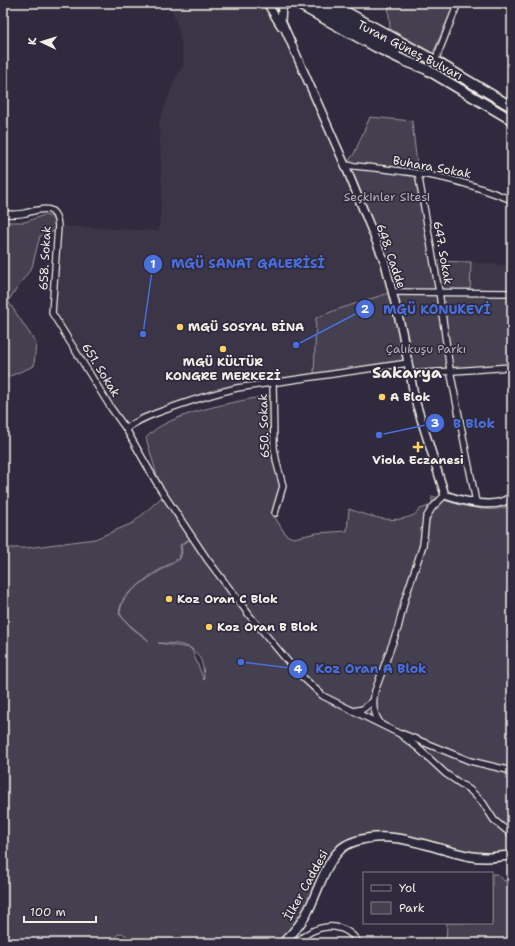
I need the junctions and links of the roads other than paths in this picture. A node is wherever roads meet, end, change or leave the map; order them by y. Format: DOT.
graph roads {
  1 [pos="267,3"];
  2 [pos="287,3"];
  3 [pos="313,3"];
  4 [pos="330,3"];
  5 [pos="458,3"];
  6 [pos="296,4"];
  7 [pos="298,55"];
  8 [pos="434,61"];
  9 [pos="426,69"];
  10 [pos="512,107"];
  11 [pos="512,120"];
  12 [pos="346,165"];
  13 [pos="418,173"];
  14 [pos="512,200"];
  15 [pos="3,214"];
  16 [pos="392,292"];
  17 [pos="439,292"];
  18 [pos="512,293"];
  19 [pos="52,313"];
  20 [pos="408,363"];
  21 [pos="512,367"];
  22 [pos="450,370"];
  23 [pos="409,374"];
  24 [pos="273,383"];
  25 [pos="126,429"];
  26 [pos="445,495"];
  27 [pos="512,496"];
  28 [pos="476,502"];
  29 [pos="275,513"];
  30 [pos="373,700"];
  31 [pos="354,711"];
  32 [pos="380,724"];
  33 [pos="512,771"];
  34 [pos="512,834"];
  35 [pos="512,855"];
  36 [pos="283,943"];
  37 [pos="296,943"];
  38 [pos="359,943"];
  1 -- 7 [label="street"];
  2 -- 7 [label="street"];
  3 -- 9 [label="main road"];
  4 -- 8 [label="main road, Turan Güneş Bulvarı"];
  5 -- 8 [label="street"];
  6 -- 9 [label="main road, Turan Güneş Bulvarı"];
  7 -- 12 [label="street, 648. Cadde"];
  8 -- 10 [label="main road, Turan Güneş Bulvarı"];
  9 -- 11 [label="main road, Turan Güneş Bulvarı"];
  12 -- 13 [label="street, Buhara Sokak"];
  12 -- 16 [label="street, 648. Cadde"];
  13 -- 14 [label="street, Buhara Sokak"];
  13 -- 17 [label="street, 647. Sokak"];
  15 -- 19 [label="street, 658. Sokak"];
  16 -- 17 [label="street"];
  16 -- 20 [label="street, 648. Cadde"];
  17 -- 18 [label="street"];
  17 -- 22 [label="street, 647. Sokak"];
  19 -- 25 [label="street, 651. Sokak"];
  20 -- 23 [label="street, 648. Cadde"];
  20 -- 24 [label="street"];
  21 -- 22 [label="street"];
  22 -- 23 [label="street"];
  22 -- 28 [label="street, 647. Sokak"];
  23 -- 26 [label="street, 648. Cadde"];
  24 -- 25 [label="street"];
  24 -- 29 [label="street, 650. Sokak"];
  25 -- 31 [label="street, 651. Sokak"];
  26 -- 28 [label="street"];
  26 -- 30 [label="street"];
  27 -- 28 [label="street"];
  30 -- 31 [label="street"];
  30 -- 32 [label="street"];
  31 -- 32 [label="street, 651. Sokak"];
  32 -- 33 [label="street"];
  32 -- 34 [label="street"];
  35 -- 36 [label="main road, İlker Caddesi"];
  37 -- 38 [label="street"];
}
